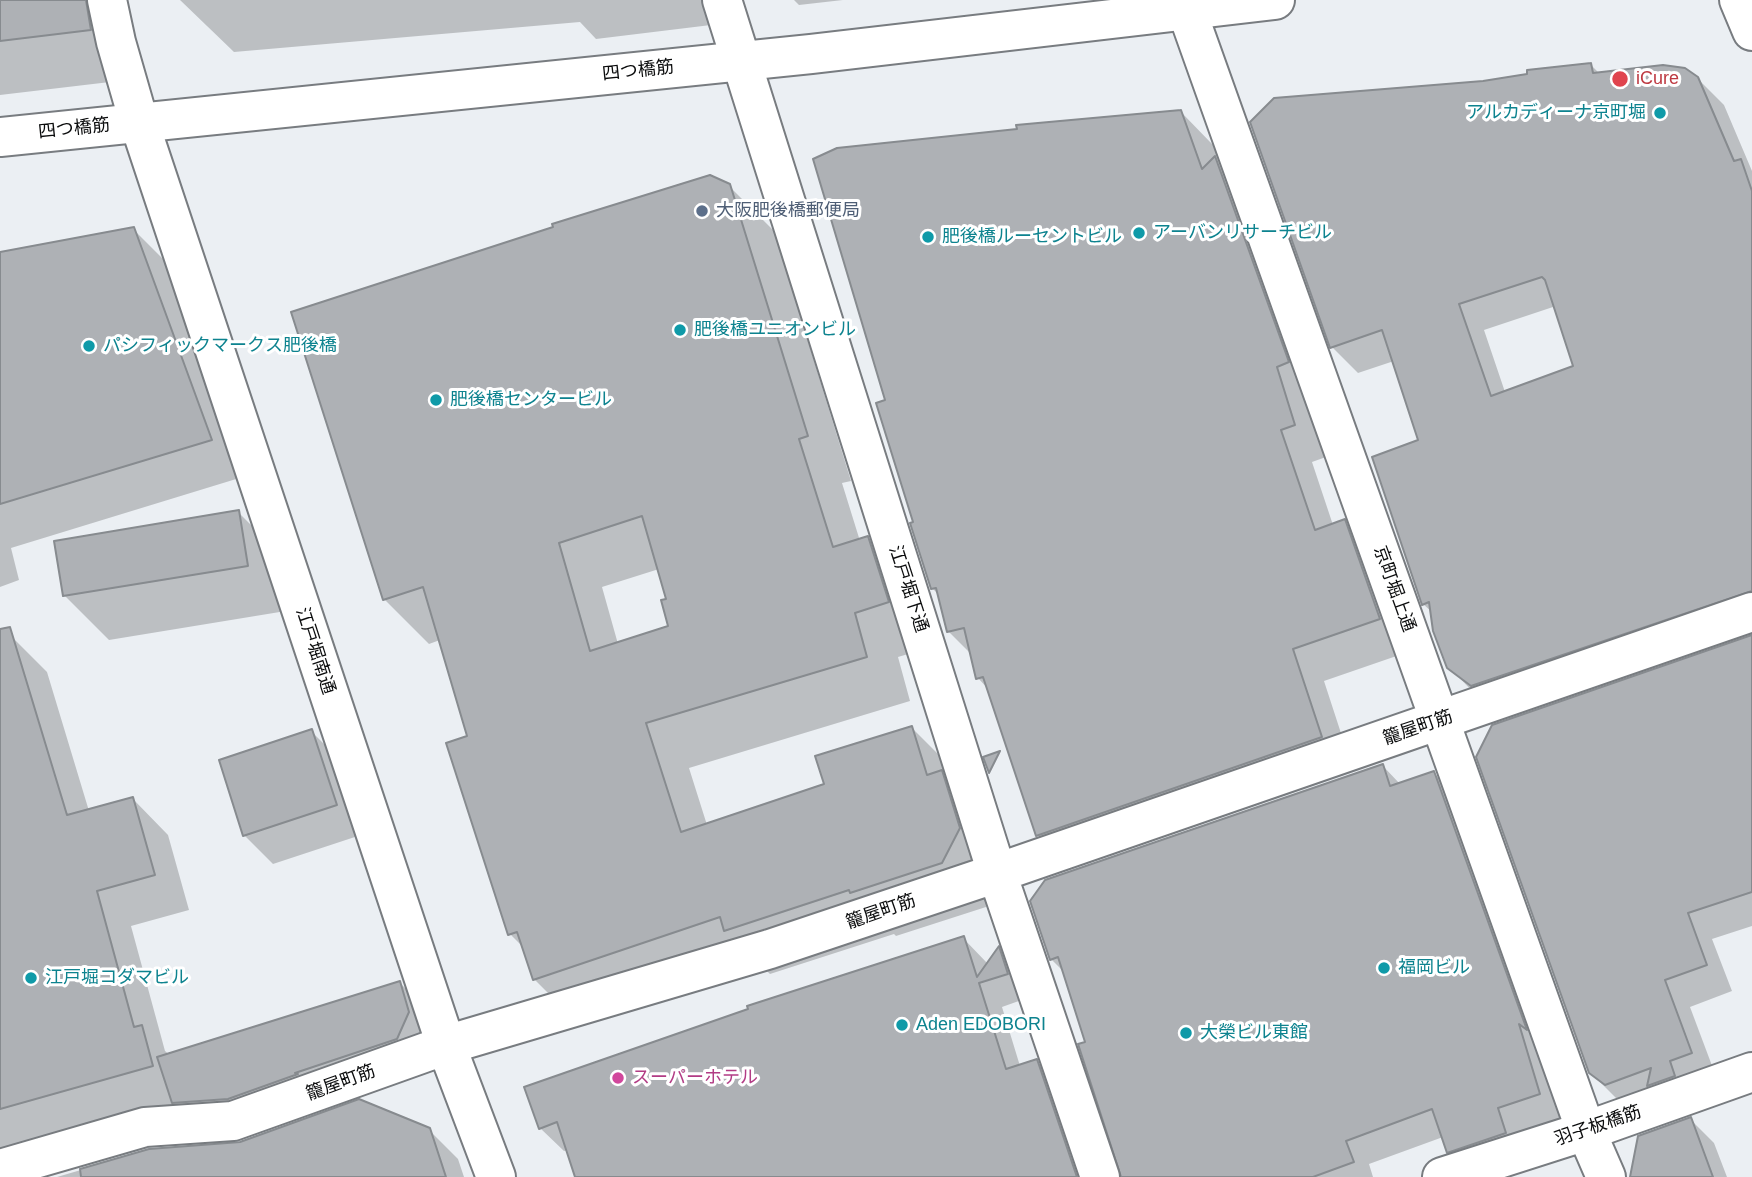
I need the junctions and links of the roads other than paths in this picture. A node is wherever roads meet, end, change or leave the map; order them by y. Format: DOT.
graph roads {
  1 [pos="107,0"];
  2 [pos="722,0"];
  3 [pos="1275,0"];
  4 [pos="1739,0"];
  5 [pos="1185,5"];
  6 [pos="1752,31"];
  7 [pos="741,60"];
  8 [pos="139,122"];
  9 [pos="0,137"];
  10 [pos="1752,611"];
  11 [pos="1441,720"];
  12 [pos="997,873"];
  13 [pos="446,1045"];
  14 [pos="1752,1072"];
  15 [pos="1586,1131"];
  16 [pos="0,1169"];
  17 [pos="496,1177"];
  18 [pos="1100,1177"];
  19 [pos="1442,1177"];
  20 [pos="1606,1177"];
  1 -- 8 [label="street, 江戸堀南通"];
  2 -- 7 [label="street, 江戸堀下通"];
  3 -- 5 [label="street, 四つ橋筋"];
  4 -- 6 [label="street"];
  5 -- 7 [label="street, 四つ橋筋"];
  5 -- 11 [label="street, 京町堀上通"];
  7 -- 8 [label="street, 四つ橋筋"];
  7 -- 12 [label="street, 江戸堀下通"];
  8 -- 9 [label="street, 四つ橋筋"];
  8 -- 13 [label="street, 江戸堀南通"];
  10 -- 11 [label="street, 籠屋町筋"];
  11 -- 12 [label="street, 籠屋町筋"];
  11 -- 15 [label="street, 京町堀上通"];
  12 -- 13 [label="street, 籠屋町筋"];
  12 -- 18 [label="street, 江戸堀下通"];
  13 -- 16 [label="street, 籠屋町筋"];
  13 -- 17 [label="street, 江戸堀南通"];
  14 -- 15 [label="street, 羽子板橋筋"];
  15 -- 19 [label="street, 羽子板橋筋"];
  15 -- 20 [label="street, 京町堀上通"];
}
